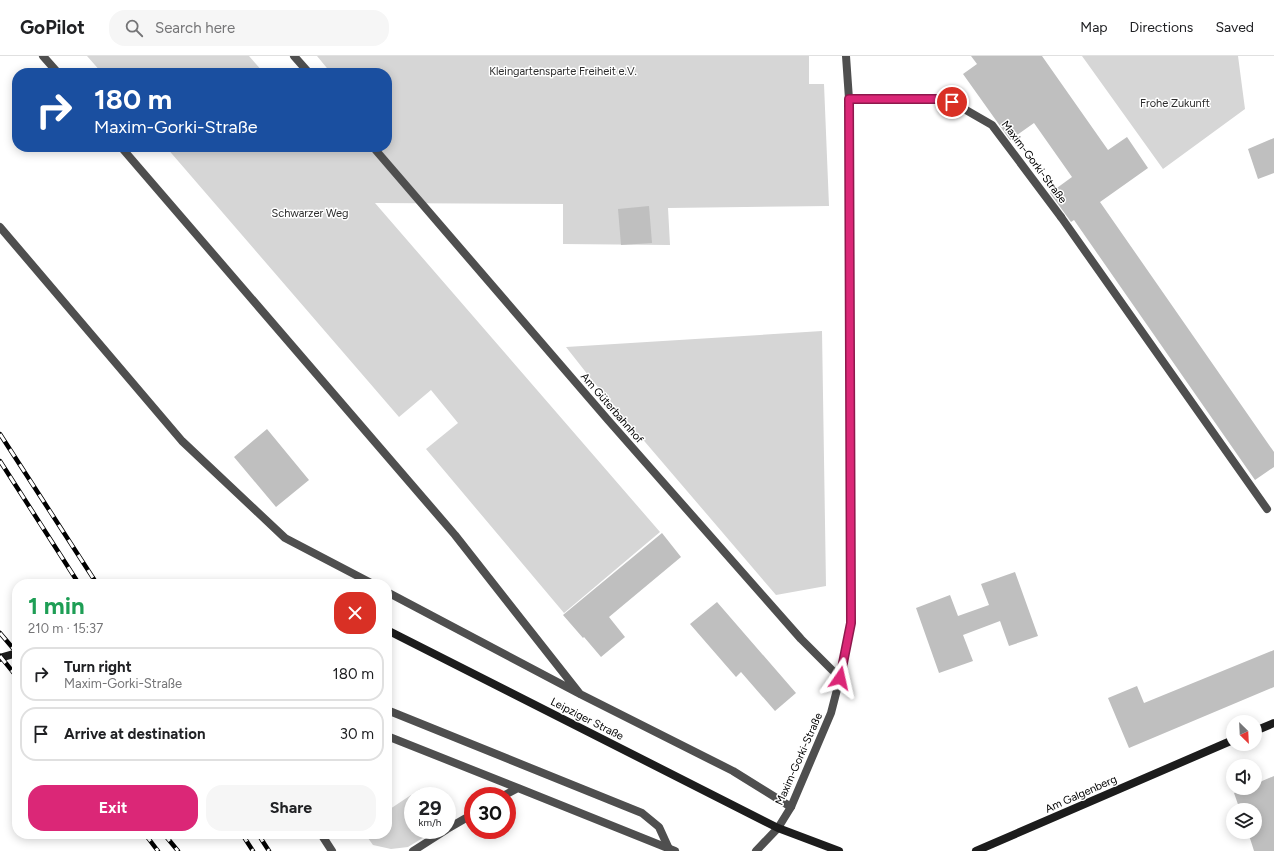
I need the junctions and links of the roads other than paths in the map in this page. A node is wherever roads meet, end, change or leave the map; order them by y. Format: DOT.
graph roads {
  1 [pos="43,56"];
  2 [pos="294,56"];
  3 [pos="846,56"];
  4 [pos="54,68"];
  5 [pos="305,68"];
  6 [pos="849,99"];
  7 [pos="125,152"];
  8 [pos="377,152"];
  9 [pos="0,227"];
  10 [pos="1267,509"];
  11 [pos="364,579"];
  12 [pos="392,595"];
  13 [pos="392,633"];
  14 [pos="12,655"];
  15 [pos="0,658"];
  16 [pos="840,678"];
  17 [pos="580,694"];
  18 [pos="392,712"];
  19 [pos="1274,723"];
  20 [pos="1262,728"];
  21 [pos="392,738"];
  22 [pos="1226,743"];
  23 [pos="518,788"];
  24 [pos="791,807"];
  25 [pos="778,828"];
  26 [pos="324,839"];
  27 [pos="432,839"];
  28 [pos="672,850"];
  29 [pos="332,851"];
  30 [pos="413,851"];
  31 [pos="756,851"];
  32 [pos="839,851"];
  33 [pos="976,851"];
  1 -- 4 [label="street"];
  2 -- 5 [label="street"];
  3 -- 6 [label="street, Maxim-Gorki-Straße"];
  6 -- 10 [label="street, Maxim-Gorki-Straße"];
  6 -- 16 [label="street, Maxim-Gorki-Straße"];
  7 -- 17 [label="street"];
  8 -- 16 [label="street, Am Güterbahnhof"];
  9 -- 11 [label="street"];
  12 -- 17 [label="street"];
  13 -- 25 [label="main road, Leipziger Straße"];
  14 -- 15 [label="main road"];
  16 -- 24 [label="street, Maxim-Gorki-Straße"];
  17 -- 24 [label="street"];
  18 -- 28 [label="street"];
  19 -- 20 [label="main road"];
  21 -- 23 [label="street"];
  22 -- 33 [label="main road, Am Galgenberg"];
  23 -- 28 [label="street"];
  24 -- 25 [label="street, Maxim-Gorki-Straße"];
  25 -- 31 [label="street"];
  25 -- 32 [label="main road, Leipziger Straße"];
  26 -- 29 [label="street"];
  27 -- 30 [label="street"];
}
